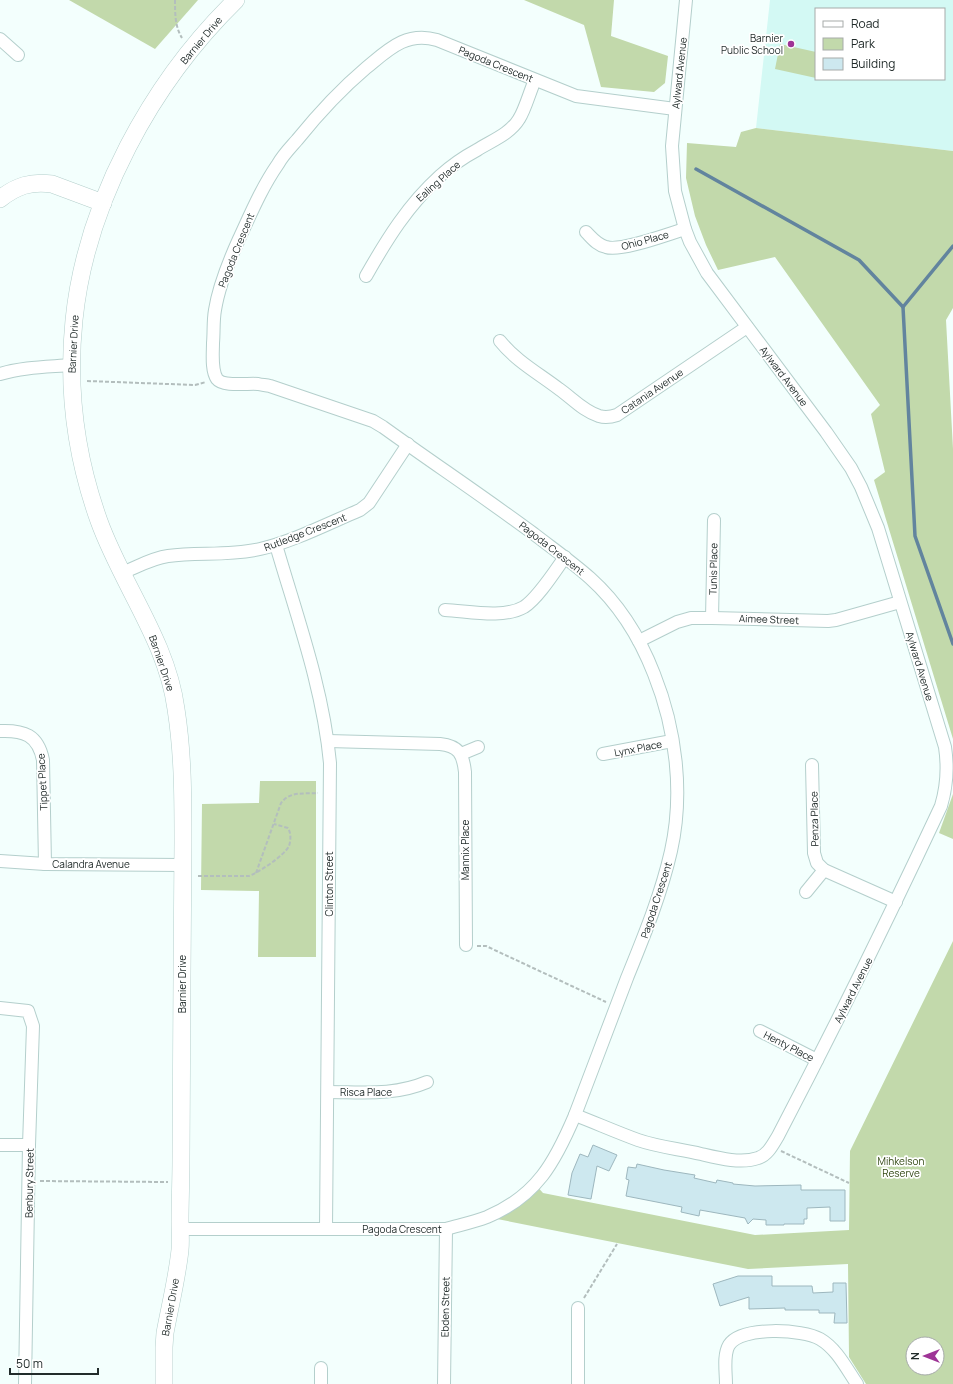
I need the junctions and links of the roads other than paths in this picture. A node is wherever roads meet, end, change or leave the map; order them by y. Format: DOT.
graph roads {
  1 [pos="236,0"];
  2 [pos="686,0"];
  3 [pos="0,39"];
  4 [pos="18,55"];
  5 [pos="535,80"];
  6 [pos="675,109"];
  7 [pos="0,199"];
  8 [pos="103,203"];
  9 [pos="685,229"];
  10 [pos="586,232"];
  11 [pos="366,276"];
  12 [pos="747,327"];
  13 [pos="500,340"];
  14 [pos="72,373"];
  15 [pos="0,374"];
  16 [pos="408,444"];
  17 [pos="714,520"];
  18 [pos="276,545"];
  19 [pos="565,557"];
  20 [pos="122,573"];
  21 [pos="900,602"];
  22 [pos="445,610"];
  23 [pos="712,618"];
  24 [pos="639,641"];
  25 [pos="0,731"];
  26 [pos="328,742"];
  27 [pos="672,742"];
  28 [pos="478,747"];
  29 [pos="461,754"];
  30 [pos="603,754"];
  31 [pos="812,765"];
  32 [pos="0,861"];
  33 [pos="45,864"];
  34 [pos="183,865"];
  35 [pos="824,870"];
  36 [pos="806,892"];
  37 [pos="896,902"];
  38 [pos="466,945"];
  39 [pos="0,1008"];
  40 [pos="760,1031"];
  41 [pos="818,1060"];
  42 [pos="426,1082"];
  43 [pos="328,1092"];
  44 [pos="575,1115"];
  45 [pos="0,1145"];
  46 [pos="29,1145"];
  47 [pos="180,1229"];
  48 [pos="326,1229"];
  49 [pos="446,1229"];
  50 [pos="578,1308"];
  51 [pos="321,1368"];
  52 [pos="25,1384"];
  53 [pos="164,1384"];
  54 [pos="321,1384"];
  55 [pos="444,1384"];
  56 [pos="578,1384"];
  57 [pos="726,1384"];
  58 [pos="857,1384"];
  1 -- 8 [label="street, Barnier Drive"];
  2 -- 6 [label="street, Aylward Avenue"];
  3 -- 4 [label="street"];
  5 -- 6 [label="street, Pagoda Crescent"];
  5 -- 11 [label="street, Ealing Place"];
  5 -- 16 [label="street, Pagoda Crescent"];
  6 -- 9 [label="street, Aylward Avenue"];
  7 -- 8 [label="street"];
  8 -- 14 [label="street, Barnier Drive"];
  9 -- 10 [label="street, Ohio Place"];
  9 -- 12 [label="street, Aylward Avenue"];
  12 -- 13 [label="street, Catania Avenue"];
  12 -- 21 [label="street, Aylward Avenue"];
  14 -- 15 [label="street"];
  14 -- 20 [label="street, Barnier Drive"];
  16 -- 18 [label="street, Rutledge Crescent"];
  16 -- 19 [label="street, Pagoda Crescent"];
  17 -- 23 [label="street, Tunis Place"];
  18 -- 20 [label="street, Rutledge Crescent"];
  18 -- 26 [label="street, Clinton Street"];
  19 -- 22 [label="street"];
  19 -- 24 [label="street, Pagoda Crescent"];
  20 -- 34 [label="street, Barnier Drive"];
  21 -- 23 [label="street, Aimee Street"];
  21 -- 37 [label="street, Aylward Avenue"];
  23 -- 24 [label="street, Aimee Street"];
  24 -- 27 [label="street, Pagoda Crescent"];
  25 -- 33 [label="street, Tippet Place"];
  26 -- 29 [label="street"];
  26 -- 43 [label="street, Clinton Street"];
  27 -- 30 [label="street, Lynx Place"];
  27 -- 44 [label="street, Pagoda Crescent"];
  28 -- 29 [label="street"];
  29 -- 38 [label="street, Mannix Place"];
  31 -- 35 [label="street, Penza Place"];
  32 -- 33 [label="street, Calandra Avenue"];
  33 -- 34 [label="street, Calandra Avenue"];
  34 -- 47 [label="street, Barnier Drive"];
  35 -- 36 [label="street"];
  35 -- 37 [label="street"];
  37 -- 41 [label="street, Aylward Avenue"];
  39 -- 46 [label="street, Benbury Street"];
  40 -- 41 [label="street, Henty Place"];
  41 -- 44 [label="street, Aylward Avenue"];
  42 -- 43 [label="street, Risca Place"];
  43 -- 48 [label="street, Clinton Street"];
  44 -- 49 [label="street, Pagoda Crescent"];
  45 -- 46 [label="street"];
  46 -- 52 [label="street, Benbury Street"];
  47 -- 48 [label="street, Pagoda Crescent"];
  47 -- 53 [label="street, Barnier Drive"];
  48 -- 49 [label="street, Pagoda Crescent"];
  49 -- 55 [label="street, Ebden Street"];
  50 -- 56 [label="street"];
  51 -- 54 [label="street"];
  57 -- 58 [label="street"];
}
